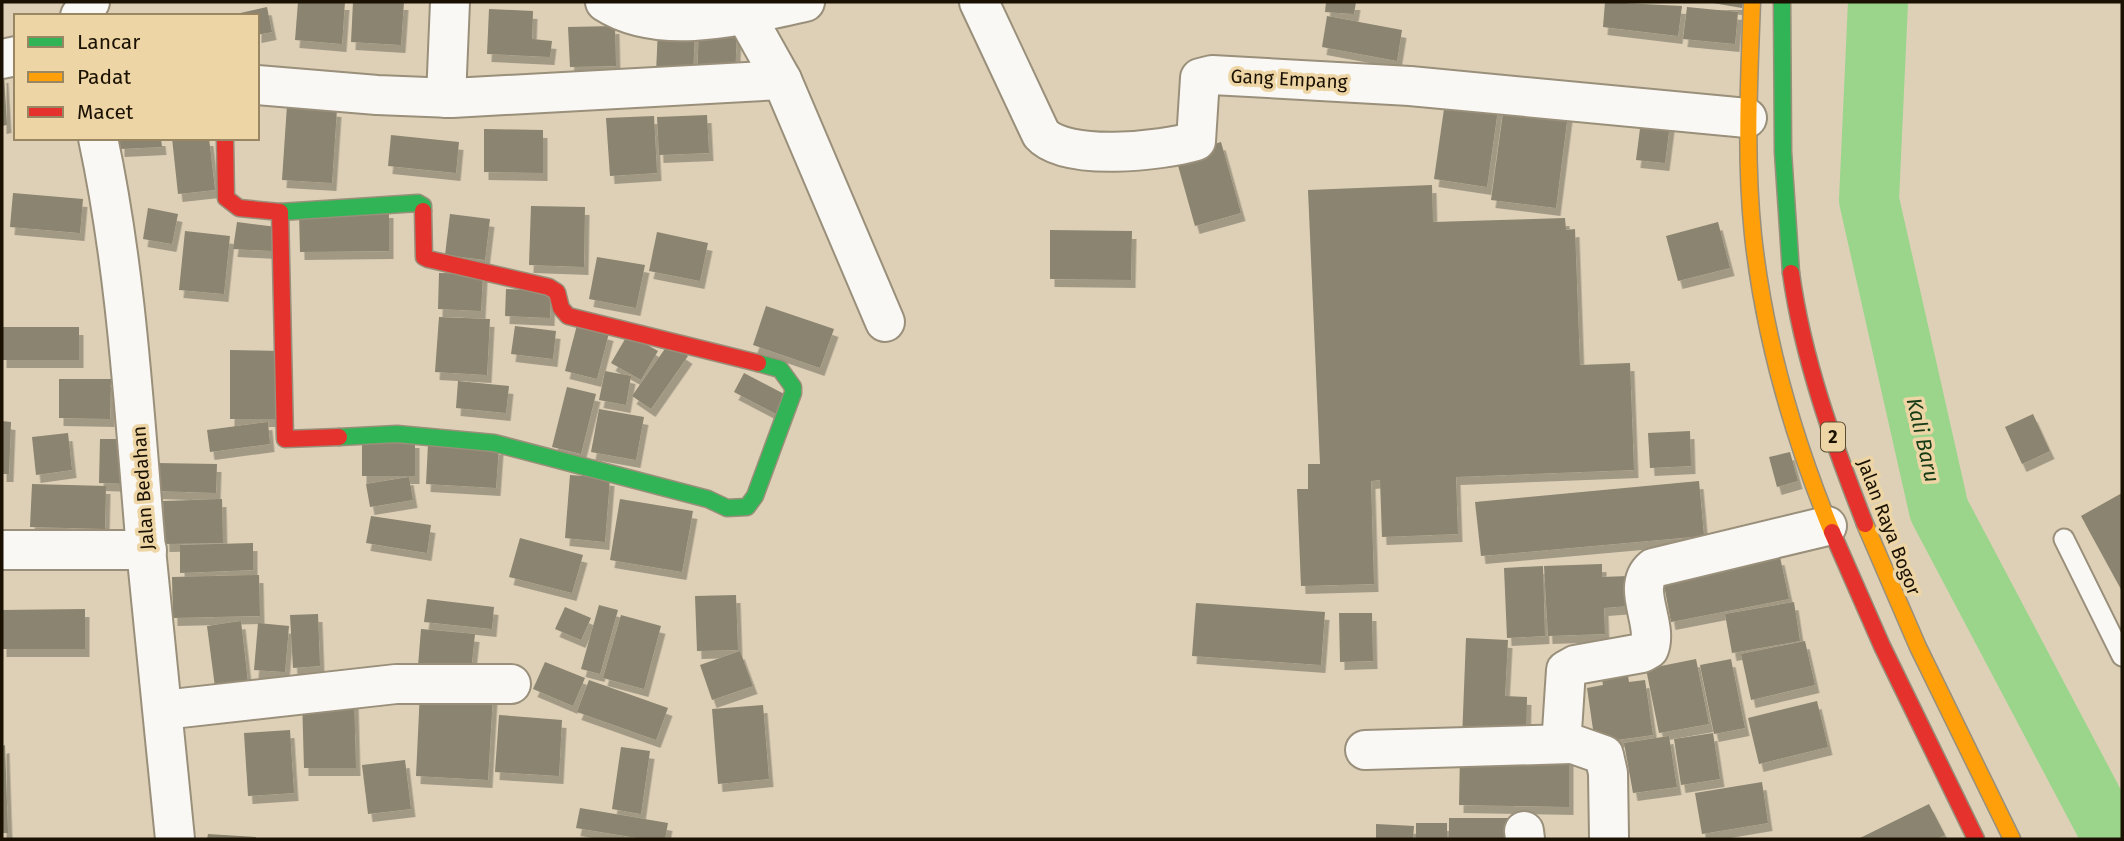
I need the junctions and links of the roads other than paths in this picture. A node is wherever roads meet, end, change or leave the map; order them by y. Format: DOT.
graph roads {
  1 [pos="450,2"];
  2 [pos="605,2"];
  3 [pos="805,2"];
  4 [pos="979,2"];
  5 [pos="1752,2"];
  6 [pos="1783,2"];
  7 [pos="745,14"];
  8 [pos="782,80"];
  9 [pos="259,85"];
  10 [pos="446,98"];
  11 [pos="1747,118"];
  12 [pos="98,140"];
  13 [pos="225,140"];
  14 [pos="280,212"];
  15 [pos="885,322"];
  16 [pos="1827,526"];
  17 [pos="2064,540"];
  18 [pos="2,550"];
  19 [pos="146,550"];
  20 [pos="2122,656"];
  21 [pos="511,684"];
  22 [pos="163,710"];
  23 [pos="1571,744"];
  24 [pos="1365,750"];
  25 [pos="1609,838"];
  26 [pos="175,839"];
  27 [pos="1973,839"];
  28 [pos="2012,839"];
  1 -- 10 [label="street"];
  2 -- 7 [label="street"];
  3 -- 7 [label="street"];
  4 -- 11 [label="street, Gang Empang"];
  5 -- 11 [label="main road, 2"];
  6 -- 28 [label="main road, Jalan Raya Bogor / 2"];
  7 -- 8 [label="street"];
  8 -- 10 [label="street"];
  8 -- 15 [label="street"];
  9 -- 10 [label="street"];
  11 -- 16 [label="main road, 2"];
  12 -- 19 [label="street, Jalan Bedahan"];
  13 -- 14 [label="main road"];
  14 -- 14 [label="main road"];
  16 -- 23 [label="street"];
  16 -- 27 [label="main road, 2"];
  17 -- 20 [label="lane"];
  18 -- 19 [label="street"];
  19 -- 22 [label="street, Jalan Bedahan"];
  21 -- 22 [label="street"];
  22 -- 26 [label="street, Jalan Bedahan"];
  23 -- 24 [label="street"];
  23 -- 25 [label="street"];
}
